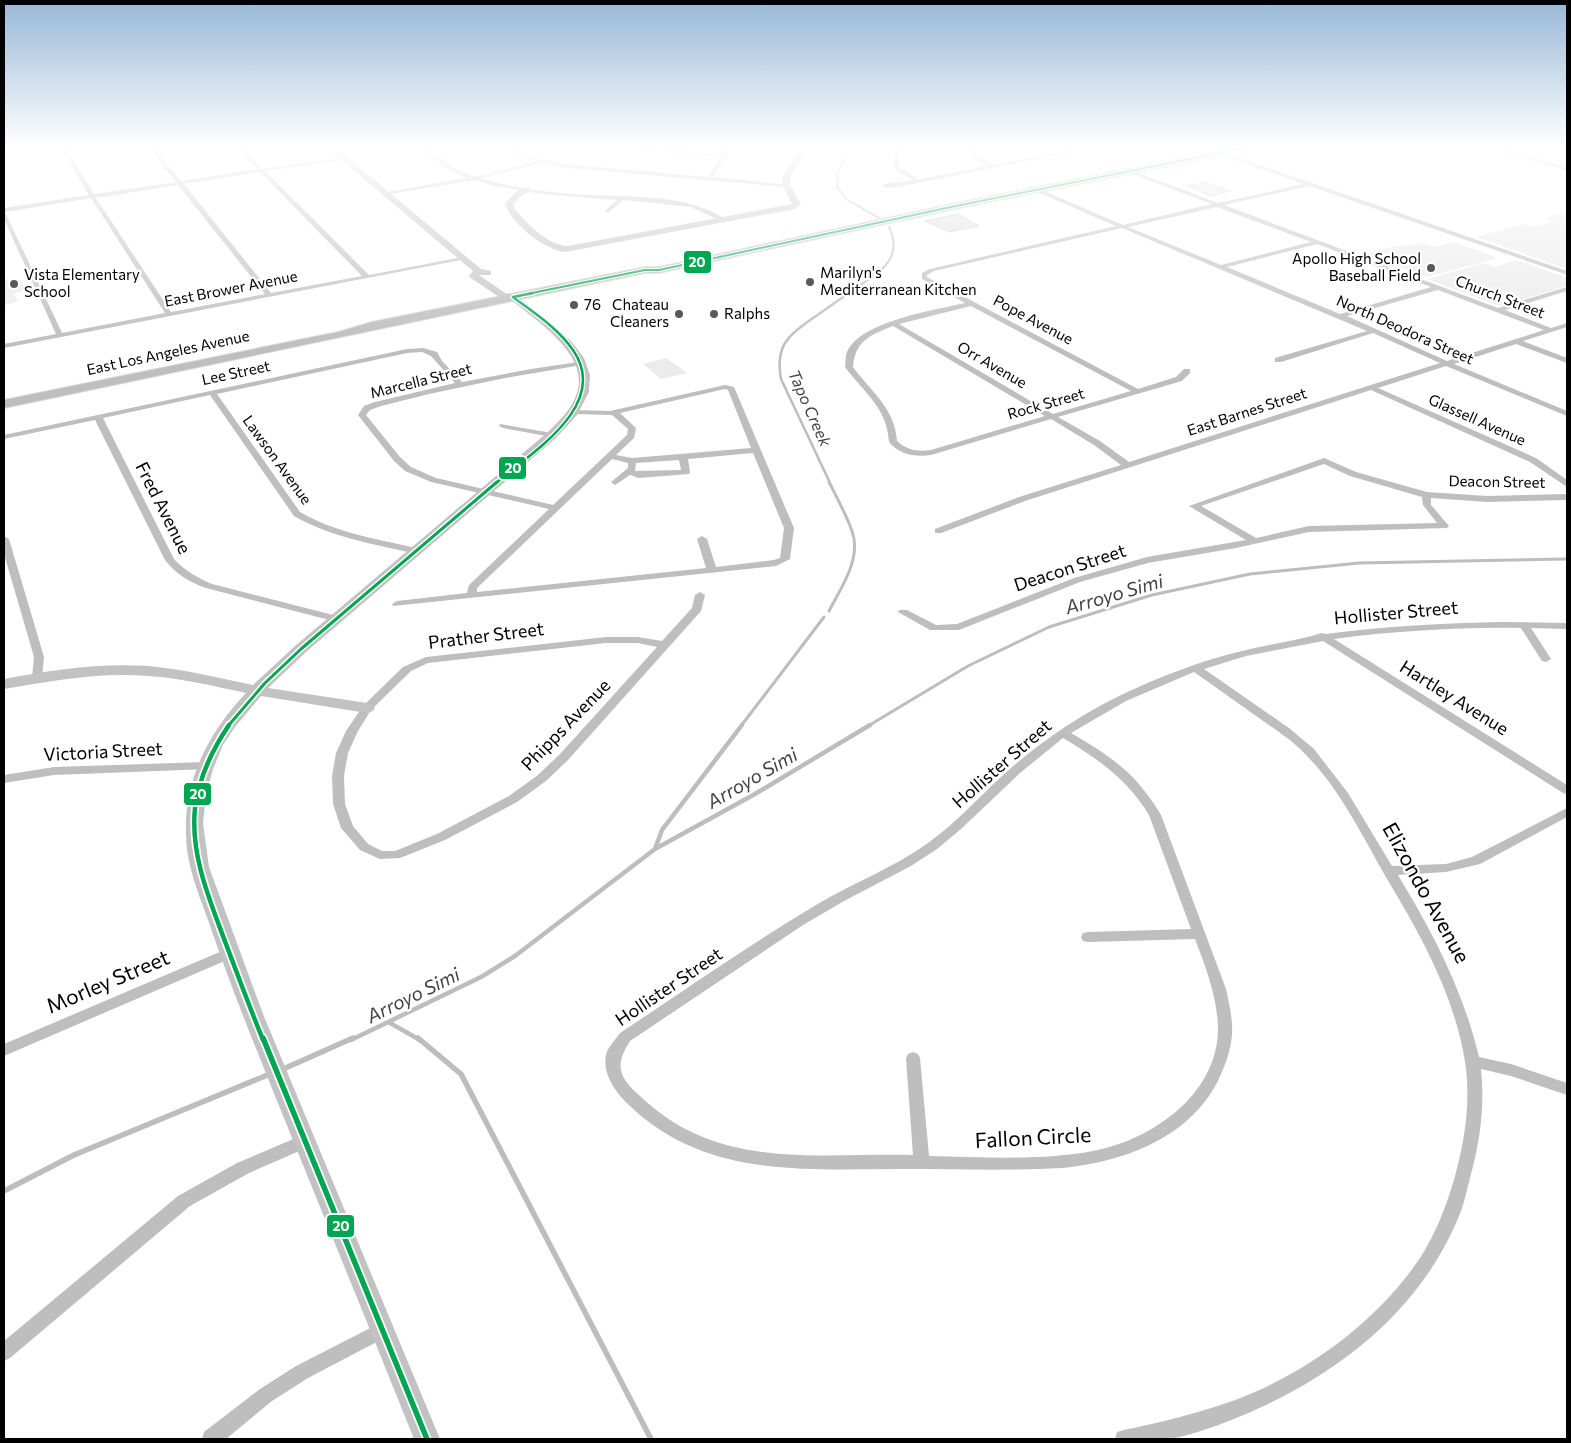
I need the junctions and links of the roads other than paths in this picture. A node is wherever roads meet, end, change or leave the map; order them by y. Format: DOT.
graph roads {
  1 [pos="4,214"];
  2 [pos="104,214"];
  3 [pos="204,214"];
  4 [pos="306,214"];
  5 [pos="410,214"];
  6 [pos="515,214"];
  7 [pos="713,214"];
  8 [pos="752,214"];
  9 [pos="922,214"];
  10 [pos="1094,214"];
  11 [pos="1172,214"];
  12 [pos="1245,214"];
  13 [pos="1395,214"];
  14 [pos="723,220"];
  15 [pos="1121,226"];
  16 [pos="6,227"];
  17 [pos="1319,242"];
  18 [pos="463,258"];
  19 [pos="1221,267"];
  20 [pos="1567,274"];
  21 [pos="367,277"];
  22 [pos="1440,287"];
  23 [pos="1567,289"];
  24 [pos="268,295"];
  25 [pos="516,299"];
  26 [pos="973,303"];
  27 [pos="1498,310"];
  28 [pos="169,315"];
  29 [pos="1340,316"];
  30 [pos="893,323"];
  31 [pos="1567,325"];
  32 [pos="1551,330"];
  33 [pos="1374,332"];
  34 [pos="60,336"];
  35 [pos="1514,341"];
  36 [pos="4,346"];
  37 [pos="1278,360"];
  38 [pos="1567,361"];
  39 [pos="582,363"];
  40 [pos="1447,363"];
  41 [pos="1187,371"];
  42 [pos="460,384"];
  43 [pos="1370,387"];
  44 [pos="1138,391"];
  45 [pos="212,392"];
  46 [pos="4,404"];
  47 [pos="574,412"];
  48 [pos="614,412"];
  49 [pos="1567,414"];
  50 [pos="1052,416"];
  51 [pos="98,417"];
  52 [pos="503,426"];
  53 [pos="552,435"];
  54 [pos="4,437"];
  55 [pos="757,450"];
  56 [pos="610,456"];
  57 [pos="683,457"];
  58 [pos="632,460"];
  59 [pos="1127,464"];
  60 [pos="628,472"];
  61 [pos="616,482"];
  62 [pos="1567,484"];
  63 [pos="487,491"];
  64 [pos="1426,495"];
  65 [pos="1567,497"];
  66 [pos="555,508"];
  67 [pos="938,531"];
  68 [pos="4,539"];
  69 [pos="702,539"];
  70 [pos="1253,540"];
  71 [pos="417,551"];
  72 [pos="712,570"];
  73 [pos="700,595"];
  74 [pos="472,596"];
  75 [pos="397,604"];
  76 [pos="903,612"];
  77 [pos="337,619"];
  78 [pos="1524,625"];
  79 [pos="1567,626"];
  80 [pos="1322,636"];
  81 [pos="666,645"];
  82 [pos="1546,659"];
  83 [pos="1195,668"];
  84 [pos="37,678"];
  85 [pos="4,684"];
  86 [pos="257,690"];
  87 [pos="367,708"];
  88 [pos="1063,733"];
  89 [pos="205,766"];
  90 [pos="4,779"];
  91 [pos="1567,790"];
  92 [pos="1567,812"];
  93 [pos="396,855"];
  94 [pos="1389,871"];
  95 [pos="1200,934"];
  96 [pos="1088,937"];
  97 [pos="229,953"];
  98 [pos="4,1050"];
  99 [pos="913,1058"];
  100 [pos="1472,1061"];
  101 [pos="612,1064"];
  102 [pos="1567,1089"];
  103 [pos="305,1140"];
  104 [pos="922,1163"];
  105 [pos="384,1329"];
  106 [pos="4,1352"];
  107 [pos="211,1439"];
  108 [pos="427,1439"];
  109 [pos="1124,1439"];
  1 -- 16 [label="street"];
  2 -- 28 [label="street"];
  3 -- 24 [label="street"];
  4 -- 21 [label="street"];
  5 -- 18 [label="main road"];
  6 -- 14 [label="main road"];
  7 -- 14 [label="street"];
  8 -- 14 [label="main road"];
  9 -- 25 [label="main road, East Los Angeles Avenue"];
  10 -- 15 [label="street, North Deodora Street"];
  11 -- 15 [label="street"];
  12 -- 17 [label="street, Church Street"];
  13 -- 20 [label="street"];
  15 -- 19 [label="street, North Deodora Street"];
  15 -- 26 [label="street, Pope Avenue"];
  16 -- 34 [label="street"];
  17 -- 19 [label="street"];
  17 -- 22 [label="street, Church Street"];
  18 -- 21 [label="street, East Brower Avenue"];
  18 -- 25 [label="main road"];
  19 -- 29 [label="street, North Deodora Street"];
  21 -- 24 [label="street, East Brower Avenue"];
  22 -- 27 [label="street, Church Street"];
  22 -- 29 [label="street"];
  23 -- 27 [label="street"];
  24 -- 28 [label="street, East Brower Avenue"];
  25 -- 39 [label="main road"];
  25 -- 46 [label="main road, East Los Angeles Avenue"];
  26 -- 30 [label="street"];
  26 -- 44 [label="street, Pope Avenue"];
  27 -- 32 [label="street, Church Street"];
  28 -- 34 [label="street, East Brower Avenue"];
  29 -- 33 [label="street, North Deodora Street"];
  30 -- 50 [label="street, Orr Avenue"];
  30 -- 50 [label="street, Rock Street"];
  31 -- 32 [label="street, East Barnes Street"];
  32 -- 35 [label="street, East Barnes Street"];
  33 -- 37 [label="street"];
  33 -- 40 [label="street, North Deodora Street"];
  34 -- 36 [label="street, East Brower Avenue"];
  35 -- 38 [label="street"];
  35 -- 40 [label="street, East Barnes Street"];
  39 -- 42 [label="street, Marcella Street"];
  39 -- 47 [label="main road"];
  40 -- 43 [label="street, East Barnes Street"];
  40 -- 49 [label="street, North Deodora Street"];
  41 -- 44 [label="street, Rock Street"];
  42 -- 45 [label="street, Lee Street"];
  42 -- 63 [label="street, Marcella Street"];
  43 -- 59 [label="street, East Barnes Street"];
  43 -- 62 [label="street, Glassell Avenue"];
  44 -- 50 [label="street, Rock Street"];
  45 -- 51 [label="street, Lee Street"];
  45 -- 71 [label="street, Lawson Avenue"];
  47 -- 48 [label="street"];
  47 -- 53 [label="main road"];
  48 -- 55 [label="street"];
  48 -- 56 [label="street"];
  50 -- 59 [label="street, Orr Avenue"];
  51 -- 54 [label="street, Lee Street"];
  51 -- 77 [label="street, Fred Avenue"];
  52 -- 53 [label="street"];
  53 -- 63 [label="main road"];
  55 -- 57 [label="street"];
  55 -- 72 [label="street"];
  56 -- 58 [label="street"];
  56 -- 66 [label="street"];
  57 -- 58 [label="street"];
  57 -- 60 [label="street"];
  58 -- 60 [label="street"];
  59 -- 67 [label="street, East Barnes Street"];
  60 -- 61 [label="street"];
  63 -- 66 [label="street"];
  63 -- 71 [label="main road"];
  64 -- 65 [label="street, Deacon Street"];
  64 -- 70 [label="street, Deacon Street"];
  64 -- 70 [label="street, Deacon Street"];
  66 -- 74 [label="street"];
  68 -- 84 [label="street"];
  69 -- 72 [label="street"];
  70 -- 76 [label="street, Deacon Street"];
  71 -- 77 [label="main road"];
  72 -- 74 [label="street"];
  73 -- 81 [label="street, Phipps Avenue"];
  74 -- 75 [label="street"];
  77 -- 86 [label="main road"];
  78 -- 79 [label="street, Hollister Street"];
  78 -- 80 [label="street, Hollister Street"];
  78 -- 82 [label="street"];
  80 -- 83 [label="street, Hollister Street"];
  80 -- 91 [label="street, Hartley Avenue"];
  81 -- 87 [label="street, Prather Street"];
  81 -- 93 [label="street, Phipps Avenue"];
  83 -- 88 [label="street, Hollister Street"];
  83 -- 94 [label="street, Elizondo Avenue"];
  84 -- 85 [label="main road"];
  84 -- 86 [label="main road"];
  86 -- 87 [label="main road"];
  86 -- 89 [label="main road"];
  87 -- 93 [label="street, Prather Street"];
  88 -- 95 [label="street, Fallon Circle"];
  88 -- 101 [label="street, Hollister Street"];
  89 -- 90 [label="street, Victoria Street"];
  89 -- 97 [label="main road"];
  92 -- 94 [label="street"];
  94 -- 100 [label="street, Elizondo Avenue"];
  95 -- 96 [label="street"];
  95 -- 104 [label="street, Fallon Circle"];
  97 -- 98 [label="street, Morley Street"];
  97 -- 103 [label="main road"];
  99 -- 104 [label="street"];
  100 -- 102 [label="street"];
  100 -- 109 [label="street, Elizondo Avenue"];
  101 -- 104 [label="street, Fallon Circle"];
  103 -- 105 [label="main road"];
  103 -- 106 [label="street"];
  105 -- 107 [label="street"];
  105 -- 108 [label="main road"];
}
